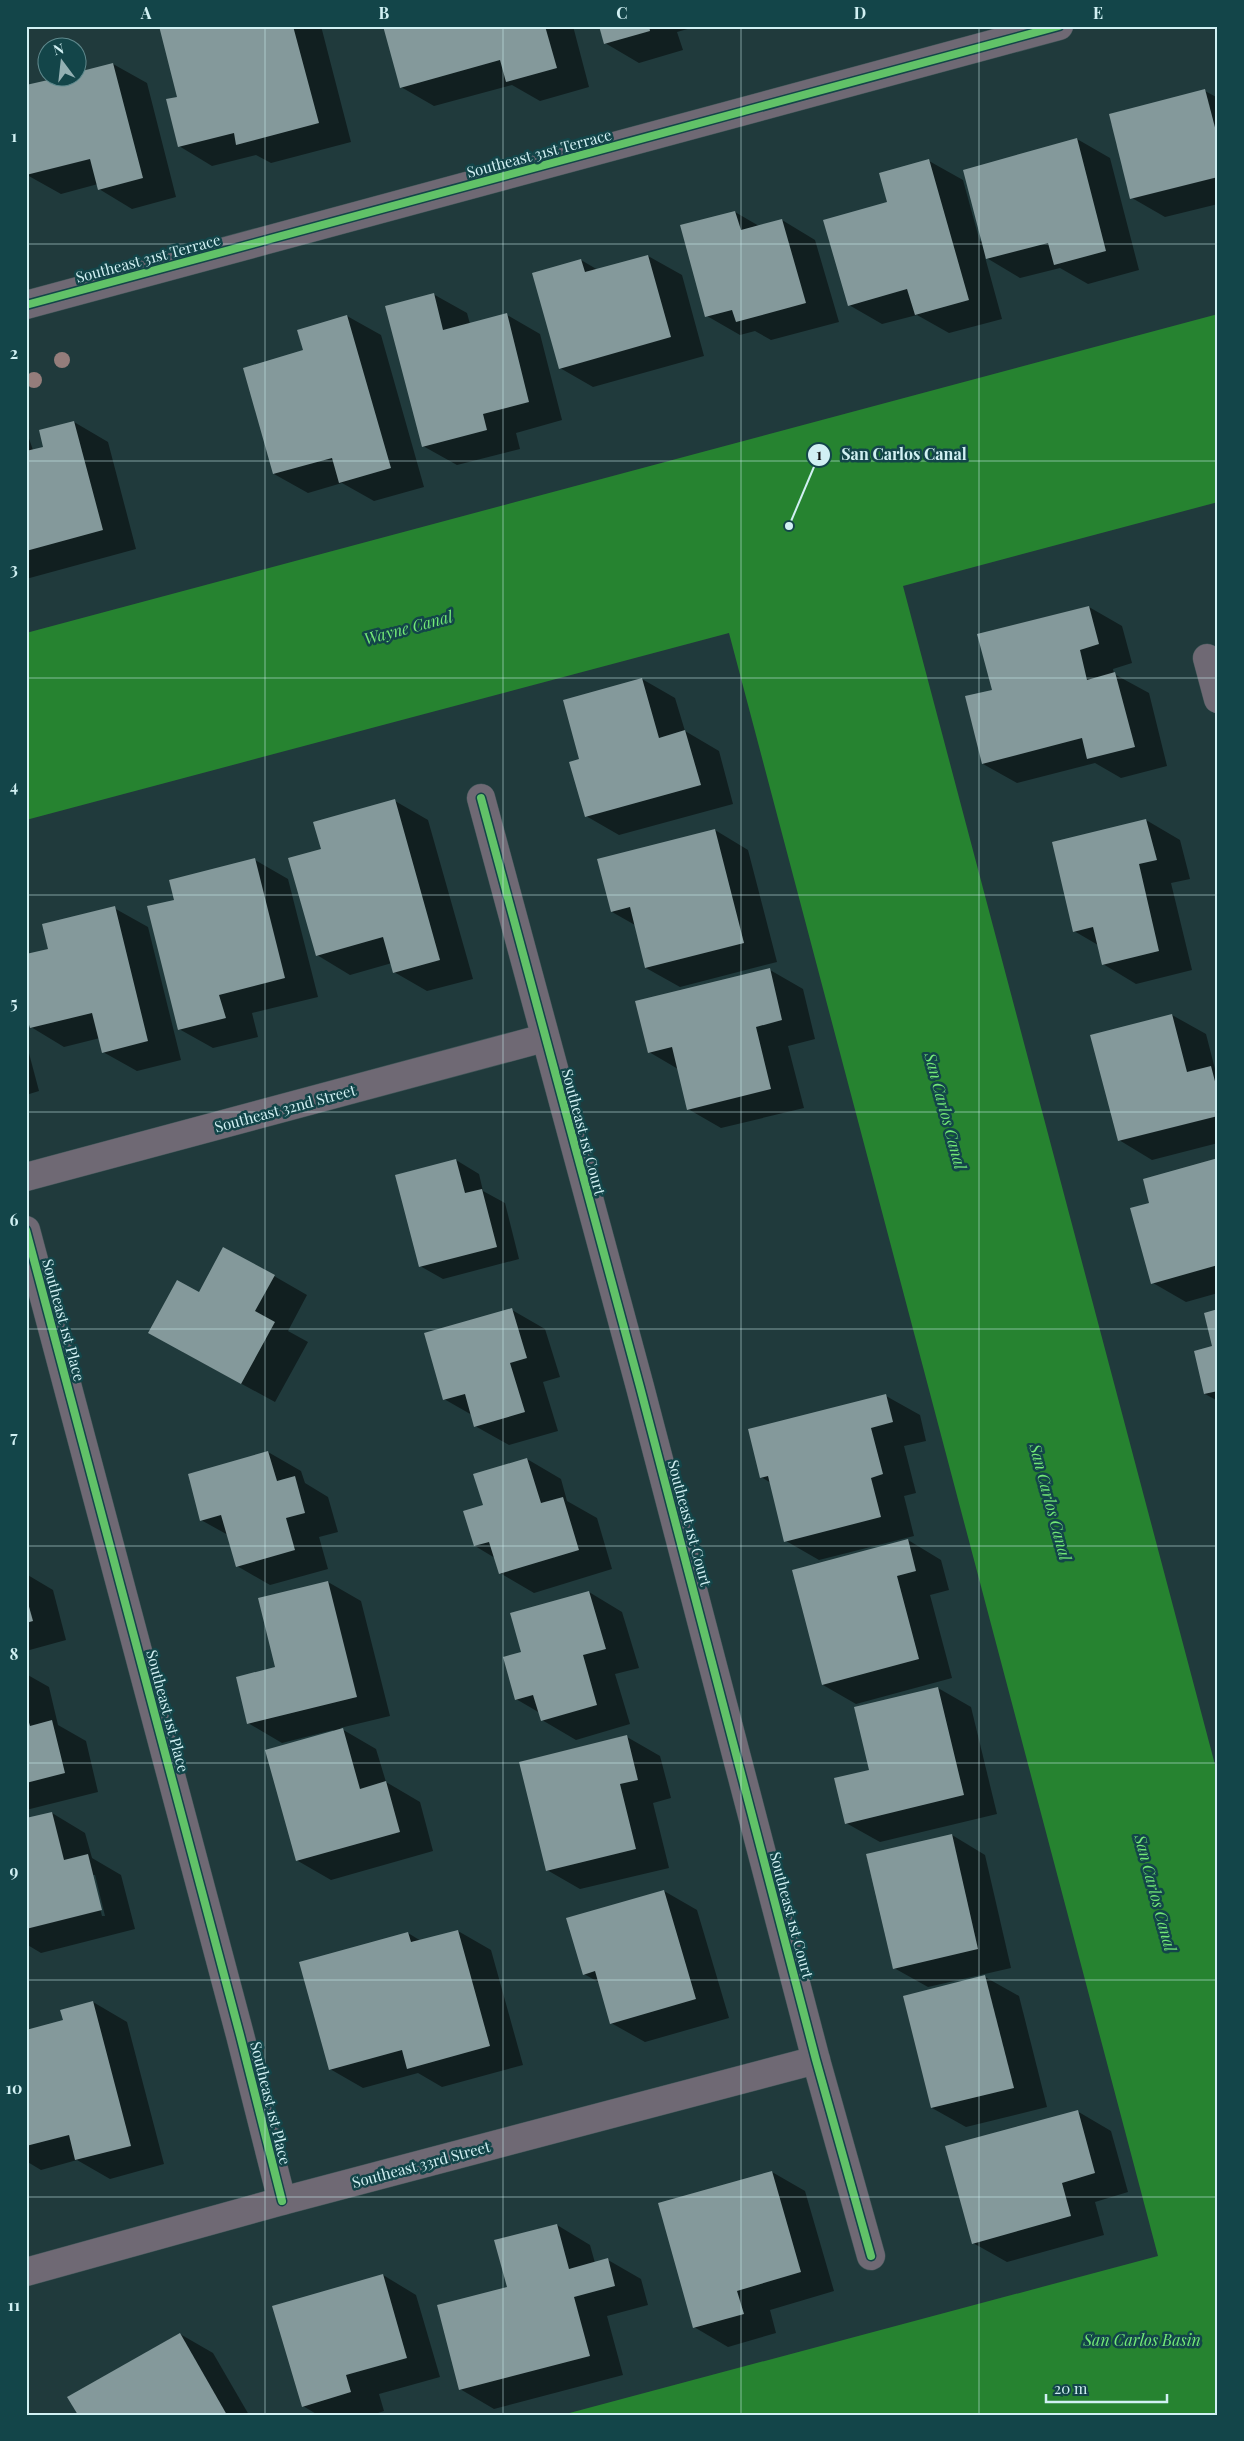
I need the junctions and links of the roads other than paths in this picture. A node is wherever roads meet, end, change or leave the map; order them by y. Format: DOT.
graph roads {
  1 [pos="1059,26"];
  2 [pos="26,305"];
  3 [pos="1207,658"];
  4 [pos="1218,698"];
  5 [pos="481,798"];
  6 [pos="544,1038"];
  7 [pos="26,1177"];
  8 [pos="26,1230"];
  9 [pos="816,2060"];
  10 [pos="282,2201"];
  11 [pos="871,2256"];
  12 [pos="26,2272"];
  1 -- 2 [label="street, Southeast 31st Terrace"];
  3 -- 4 [label="street"];
  5 -- 6 [label="street, Southeast 1st Court"];
  6 -- 7 [label="street, Southeast 32nd Street"];
  6 -- 9 [label="street, Southeast 1st Court"];
  8 -- 10 [label="street, Southeast 1st Place"];
  9 -- 10 [label="street, Southeast 33rd Street"];
  9 -- 11 [label="street, Southeast 1st Court"];
  10 -- 12 [label="street, Southeast 33rd Street"];
}
